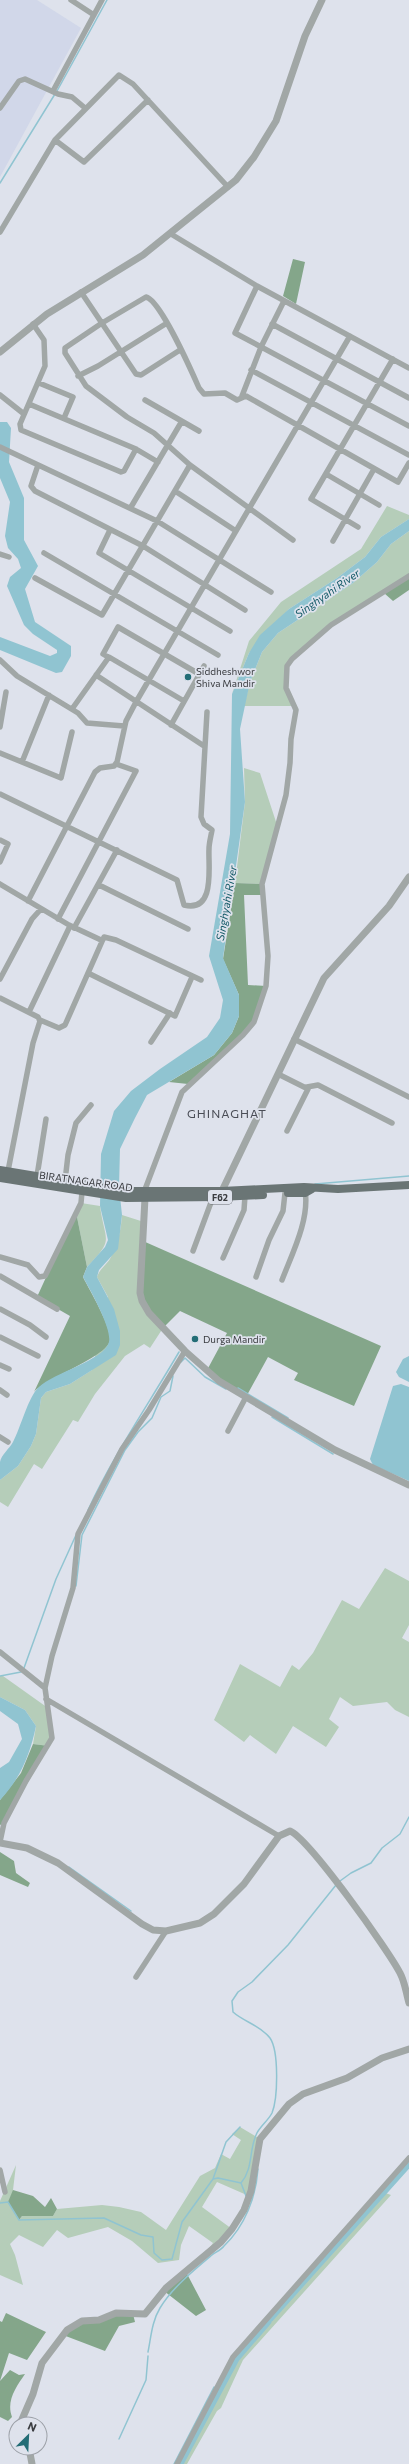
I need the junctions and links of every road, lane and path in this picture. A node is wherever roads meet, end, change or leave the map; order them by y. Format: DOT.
graph roads {
  1 [pos="71,0"];
  2 [pos="102,0"];
  3 [pos="322,0"];
  4 [pos="94,15"];
  5 [pos="55,92"];
  6 [pos="148,100"];
  7 [pos="0,108"];
  8 [pos="85,108"];
  9 [pos="55,140"];
  10 [pos="228,187"];
  11 [pos="0,232"];
  12 [pos="171,234"];
  13 [pos="257,286"];
  14 [pos="81,292"];
  15 [pos="284,301"];
  16 [pos="102,323"];
  17 [pos="167,323"];
  18 [pos="33,324"];
  19 [pos="272,324"];
  20 [pos="350,336"];
  21 [pos="261,346"];
  22 [pos="180,350"];
  23 [pos="0,352"];
  24 [pos="121,352"];
  25 [pos="337,358"];
  26 [pos="393,359"];
  27 [pos="409,368"];
  28 [pos="251,370"];
  29 [pos="78,376"];
  30 [pos="324,381"];
  31 [pos="39,382"];
  32 [pos="380,382"];
  33 [pos="0,396"];
  34 [pos="242,396"];
  35 [pos="409,398"];
  36 [pos="145,400"];
  37 [pos="312,402"];
  38 [pos="29,404"];
  39 [pos="368,404"];
  40 [pos="24,414"];
  41 [pos="64,418"];
  42 [pos="182,421"];
  43 [pos="298,425"];
  44 [pos="355,425"];
  45 [pos="409,426"];
  46 [pos="199,431"];
  47 [pos="0,447"];
  48 [pos="168,447"];
  49 [pos="136,449"];
  50 [pos="341,449"];
  51 [pos="409,455"];
  52 [pos="158,462"];
  53 [pos="409,463"];
  54 [pos="38,465"];
  55 [pos="190,465"];
  56 [pos="374,469"];
  57 [pos="326,474"];
  58 [pos="175,491"];
  59 [pos="360,494"];
  60 [pos="379,505"];
  61 [pos="130,507"];
  62 [pos="249,510"];
  63 [pos="345,520"];
  64 [pos="157,521"];
  65 [pos="358,527"];
  66 [pos="110,530"];
  67 [pos="236,532"];
  68 [pos="293,540"];
  69 [pos="334,541"];
  70 [pos="143,546"];
  71 [pos="44,553"];
  72 [pos="0,554"];
  73 [pos="9,557"];
  74 [pos="218,561"];
  75 [pos="128,570"];
  76 [pos="409,576"];
  77 [pos="35,578"];
  78 [pos="205,584"];
  79 [pos="271,592"];
  80 [pos="114,595"];
  81 [pos="192,607"];
  82 [pos="245,610"];
  83 [pos="230,631"];
  84 [pos="177,633"];
  85 [pos="164,655"];
  86 [pos="218,655"];
  87 [pos="108,657"];
  88 [pos="0,660"];
  89 [pos="204,666"];
  90 [pos="199,674"];
  91 [pos="96,675"];
  92 [pos="149,680"];
  93 [pos="6,692"];
  94 [pos="49,696"];
  95 [pos="184,701"];
  96 [pos="136,702"];
  97 [pos="72,709"];
  98 [pos="207,712"];
  99 [pos="171,725"];
  100 [pos="124,726"];
  101 [pos="0,727"];
  102 [pos="72,732"];
  103 [pos="204,746"];
  104 [pos="0,753"];
  105 [pos="22,762"];
  106 [pos="116,764"];
  107 [pos="0,794"];
  108 [pos="67,826"];
  109 [pos="0,840"];
  110 [pos="100,841"];
  111 [pos="117,850"];
  112 [pos="0,862"];
  113 [pos="409,877"];
  114 [pos="0,884"];
  115 [pos="99,885"];
  116 [pos="28,901"];
  117 [pos="41,909"];
  118 [pos="58,919"];
  119 [pos="72,927"];
  120 [pos="188,930"];
  121 [pos="101,940"];
  122 [pos="88,973"];
  123 [pos="192,977"];
  124 [pos="0,979"];
  125 [pos="201,980"];
  126 [pos="0,998"];
  127 [pos="29,1012"];
  128 [pos="170,1013"];
  129 [pos="40,1020"];
  130 [pos="294,1039"];
  131 [pos="151,1042"];
  132 [pos="278,1074"];
  133 [pos="307,1087"];
  134 [pos="409,1097"];
  135 [pos="91,1105"];
  136 [pos="46,1119"];
  137 [pos="392,1123"];
  138 [pos="287,1131"];
  139 [pos="4,1171"];
  140 [pos="37,1176"];
  141 [pos="0,1178"];
  142 [pos="65,1181"];
  143 [pos="409,1185"];
  144 [pos="94,1190"];
  145 [pos="307,1190"];
  146 [pos="82,1192"];
  147 [pos="285,1193"];
  148 [pos="144,1195"];
  149 [pos="218,1195"];
  150 [pos="246,1196"];
  151 [pos="193,1251"];
  152 [pos="2,1257"];
  153 [pos="223,1258"];
  154 [pos="0,1263"];
  155 [pos="0,1276"];
  156 [pos="256,1277"];
  157 [pos="282,1280"];
  158 [pos="0,1309"];
  159 [pos="57,1309"];
  160 [pos="0,1337"];
  161 [pos="46,1337"];
  162 [pos="184,1351"];
  163 [pos="38,1356"];
  164 [pos="0,1365"];
  165 [pos="9,1369"];
  166 [pos="0,1390"];
  167 [pos="7,1395"];
  168 [pos="246,1397"];
  169 [pos="228,1431"];
  170 [pos="0,1437"];
  171 [pos="8,1442"];
  172 [pos="409,1485"];
  173 [pos="0,1652"];
  174 [pos="45,1688"];
  175 [pos="46,1699"];
  176 [pos="279,1836"];
  177 [pos="0,1843"];
  178 [pos="166,1930"];
  179 [pos="136,1977"];
  180 [pos="409,2003"];
  181 [pos="409,2048"];
  182 [pos="409,2158"];
  183 [pos="0,2170"];
  184 [pos="3,2191"];
  185 [pos="23,2416"];
  186 [pos="176,2464"];
  1 -- 4 [label="street"];
  2 -- 4 [label="street"];
  3 -- 10 [label="street"];
  4 -- 5 [label="street"];
  5 -- 7 [label="street"];
  5 -- 8 [label="street"];
  6 -- 8 [label="street"];
  6 -- 9 [label="street"];
  6 -- 10 [label="street"];
  8 -- 9 [label="street"];
  9 -- 11 [label="street"];
  10 -- 12 [label="street"];
  12 -- 13 [label="street"];
  12 -- 14 [label="street"];
  13 -- 15 [label="street"];
  13 -- 21 [label="street"];
  14 -- 16 [label="street"];
  14 -- 18 [label="street"];
  15 -- 19 [label="street"];
  15 -- 20 [label="street"];
  16 -- 17 [label="street"];
  16 -- 24 [label="street"];
  16 -- 29 [label="street"];
  17 -- 22 [label="street"];
  17 -- 24 [label="street"];
  18 -- 23 [label="street"];
  18 -- 31 [label="street"];
  19 -- 21 [label="street"];
  19 -- 25 [label="street"];
  20 -- 25 [label="street"];
  20 -- 26 [label="street"];
  21 -- 28 [label="street"];
  21 -- 30 [label="street"];
  22 -- 24 [label="street"];
  22 -- 34 [label="street"];
  24 -- 29 [label="street"];
  25 -- 30 [label="street"];
  25 -- 32 [label="street"];
  26 -- 27 [label="street"];
  26 -- 32 [label="street"];
  28 -- 34 [label="street"];
  28 -- 37 [label="street"];
  29 -- 48 [label="street"];
  30 -- 37 [label="street"];
  30 -- 39 [label="street"];
  31 -- 38 [label="street"];
  31 -- 41 [label="street"];
  32 -- 35 [label="street"];
  32 -- 39 [label="street"];
  33 -- 40 [label="street"];
  34 -- 43 [label="street"];
  36 -- 42 [label="street"];
  37 -- 43 [label="street"];
  37 -- 44 [label="street"];
  38 -- 40 [label="street"];
  38 -- 41 [label="street"];
  39 -- 44 [label="street"];
  39 -- 45 [label="street"];
  40 -- 49 [label="street"];
  41 -- 49 [label="street"];
  42 -- 46 [label="street"];
  42 -- 48 [label="street"];
  43 -- 50 [label="street"];
  43 -- 62 [label="street"];
  44 -- 50 [label="street"];
  44 -- 51 [label="street"];
  47 -- 54 [label="street"];
  48 -- 52 [label="street"];
  48 -- 55 [label="street"];
  49 -- 52 [label="street"];
  50 -- 56 [label="street"];
  50 -- 57 [label="street"];
  52 -- 61 [label="street"];
  53 -- 56 [label="street"];
  54 -- 61 [label="street"];
  54 -- 66 [label="street"];
  55 -- 58 [label="street"];
  55 -- 62 [label="street"];
  56 -- 59 [label="street"];
  57 -- 59 [label="street"];
  57 -- 63 [label="street"];
  58 -- 64 [label="street"];
  58 -- 67 [label="street"];
  59 -- 60 [label="street"];
  59 -- 63 [label="street"];
  61 -- 64 [label="street"];
  62 -- 67 [label="street"];
  62 -- 68 [label="street"];
  63 -- 65 [label="street"];
  63 -- 69 [label="street"];
  64 -- 70 [label="street"];
  64 -- 74 [label="street"];
  66 -- 70 [label="street"];
  66 -- 75 [label="street"];
  67 -- 74 [label="street"];
  70 -- 75 [label="street"];
  70 -- 78 [label="street"];
  71 -- 80 [label="street"];
  72 -- 73 [label="street"];
  74 -- 78 [label="street"];
  74 -- 79 [label="street"];
  75 -- 80 [label="street"];
  75 -- 81 [label="street"];
  76 -- 148 [label="street"];
  77 -- 80 [label="street"];
  78 -- 81 [label="street"];
  78 -- 82 [label="street"];
  80 -- 84 [label="street"];
  81 -- 83 [label="street"];
  81 -- 84 [label="street"];
  84 -- 85 [label="street"];
  84 -- 86 [label="street"];
  85 -- 87 [label="street"];
  85 -- 90 [label="street"];
  85 -- 92 [label="street"];
  87 -- 91 [label="street"];
  87 -- 92 [label="street"];
  88 -- 94 [label="street"];
  89 -- 90 [label="street"];
  90 -- 95 [label="street"];
  91 -- 96 [label="street"];
  91 -- 97 [label="street"];
  92 -- 95 [label="street"];
  92 -- 96 [label="street"];
  93 -- 101 [label="street"];
  94 -- 97 [label="street"];
  94 -- 105 [label="street"];
  95 -- 99 [label="street"];
  96 -- 99 [label="street"];
  96 -- 100 [label="street"];
  97 -- 100 [label="street"];
  98 -- 103 [label="street"];
  99 -- 103 [label="street"];
  100 -- 106 [label="street"];
  102 -- 105 [label="street"];
  103 -- 111 [label="street"];
  104 -- 105 [label="street"];
  106 -- 108 [label="street"];
  106 -- 110 [label="street"];
  107 -- 108 [label="street"];
  108 -- 110 [label="street"];
  108 -- 116 [label="street"];
  109 -- 112 [label="street"];
  110 -- 111 [label="street"];
  110 -- 118 [label="street"];
  111 -- 115 [label="street"];
  113 -- 130 [label="street"];
  114 -- 116 [label="street"];
  115 -- 119 [label="street"];
  115 -- 120 [label="street"];
  116 -- 117 [label="street"];
  117 -- 118 [label="street"];
  117 -- 124 [label="street"];
  118 -- 119 [label="street"];
  119 -- 121 [label="street"];
  119 -- 127 [label="street"];
  121 -- 122 [label="street"];
  121 -- 123 [label="street"];
  122 -- 128 [label="street"];
  122 -- 129 [label="street"];
  123 -- 125 [label="street"];
  123 -- 128 [label="street"];
  126 -- 127 [label="street"];
  127 -- 129 [label="street"];
  128 -- 131 [label="street"];
  129 -- 139 [label="street"];
  130 -- 132 [label="street"];
  130 -- 134 [label="street"];
  132 -- 133 [label="street"];
  132 -- 149 [label="street"];
  133 -- 137 [label="street"];
  133 -- 138 [label="street"];
  135 -- 142 [label="street"];
  136 -- 140 [label="street"];
  139 -- 140 [label="main road, BIRATNAGAR ROAD / F62"];
  140 -- 142 [label="main road, BIRATNAGAR ROAD / F62"];
  141 -- 146 [label="main road, BIRATNAGAR ROAD / F62"];
  142 -- 144 [label="main road, BIRATNAGAR ROAD / F62"];
  143 -- 145 [label="main road, BIRATNAGAR ROAD / F62"];
  144 -- 146 [label="main road, BIRATNAGAR ROAD / F62"];
  144 -- 148 [label="main road, BIRATNAGAR ROAD / F62"];
  145 -- 147 [label="main road, BIRATNAGAR ROAD / F62"];
  145 -- 149 [label="main road, BIRATNAGAR ROAD / F62"];
  145 -- 157 [label="street"];
  146 -- 152 [label="street"];
  147 -- 150 [label="main road, BIRATNAGAR ROAD / F62"];
  147 -- 156 [label="street"];
  148 -- 149 [label="main road, BIRATNAGAR ROAD / F62"];
  148 -- 162 [label="street"];
  149 -- 150 [label="main road, BIRATNAGAR ROAD / F62"];
  149 -- 151 [label="street"];
  150 -- 153 [label="street"];
  152 -- 154 [label="street"];
  155 -- 159 [label="street"];
  158 -- 161 [label="street"];
  160 -- 163 [label="street"];
  162 -- 168 [label="street"];
  162 -- 174 [label="street"];
  164 -- 165 [label="street"];
  166 -- 167 [label="street"];
  168 -- 169 [label="street"];
  168 -- 172 [label="street"];
  170 -- 171 [label="street"];
  173 -- 174 [label="street"];
  174 -- 175 [label="street"];
  175 -- 176 [label="street"];
  175 -- 177 [label="street"];
  176 -- 178 [label="street"];
  176 -- 180 [label="street"];
  177 -- 178 [label="street"];
  178 -- 179 [label="street"];
  181 -- 185 [label="street"];
  182 -- 186 [label="street"];
  183 -- 184 [label="street"];
}
